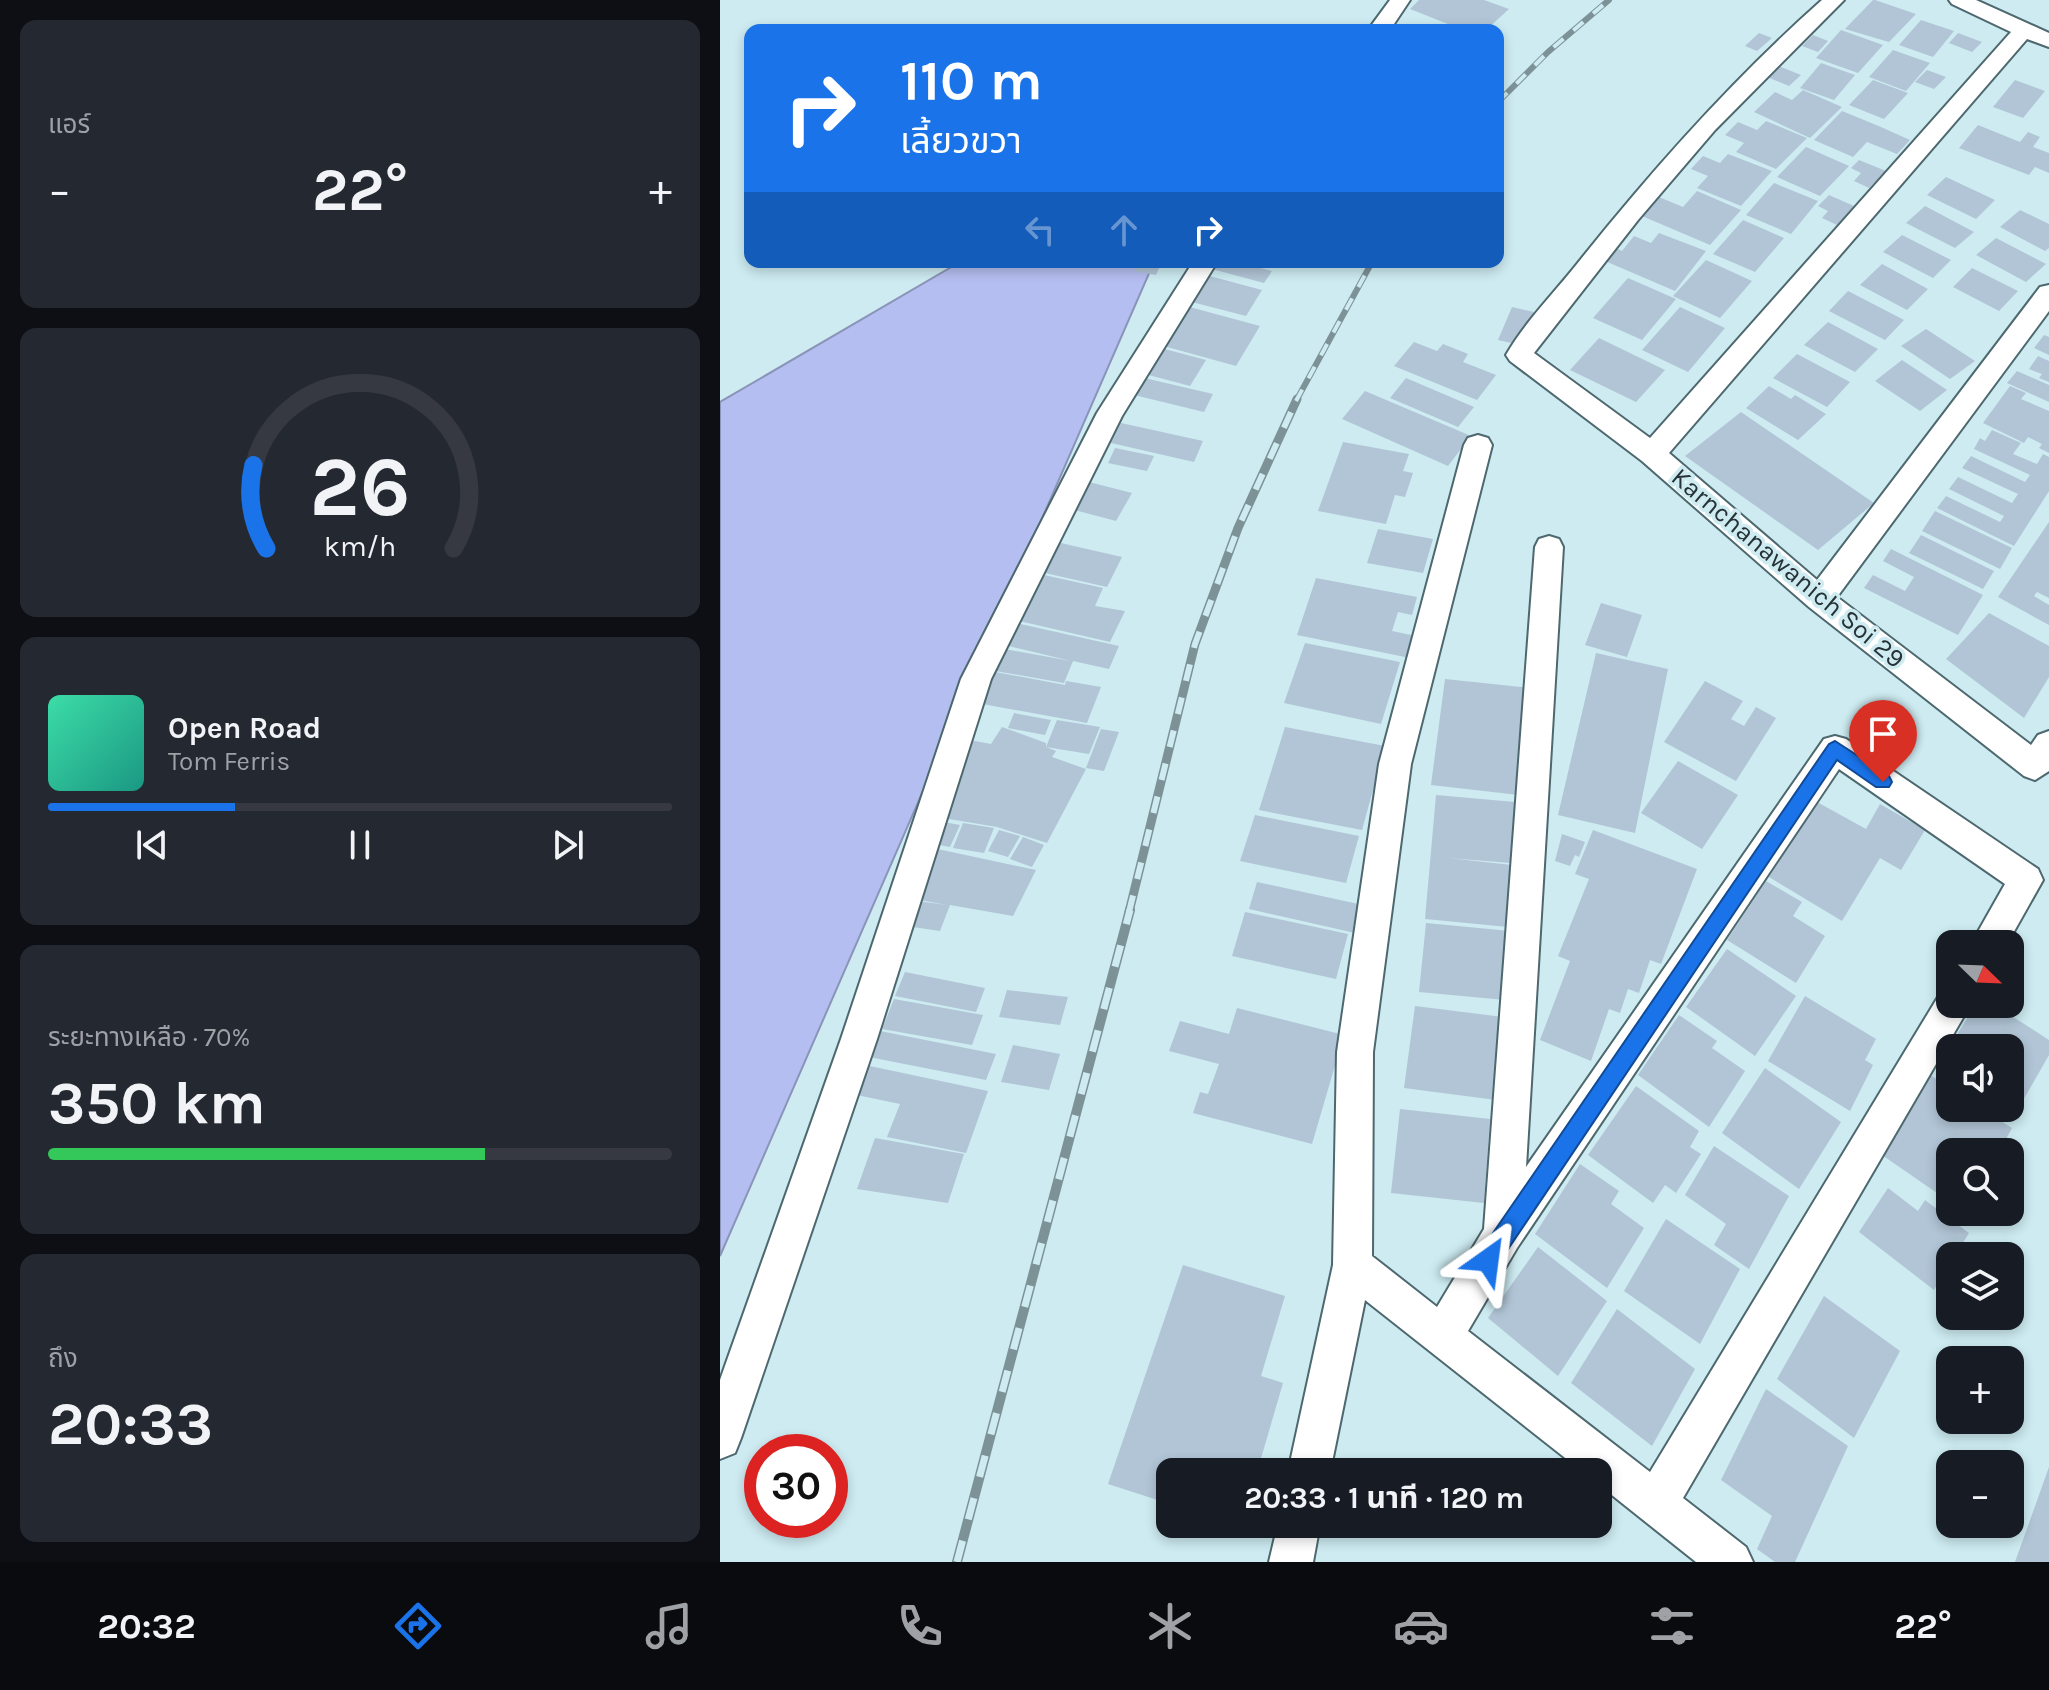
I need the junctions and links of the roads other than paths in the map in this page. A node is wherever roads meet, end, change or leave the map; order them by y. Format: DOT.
graph roads {
  1 [pos="1400,0"];
  2 [pos="1834,0"];
  3 [pos="1959,0"];
  4 [pos="1383,24"];
  5 [pos="2024,30"];
  6 [pos="2049,41"];
  7 [pos="1201,268"];
  8 [pos="2049,293"];
  9 [pos="1478,445"];
  10 [pos="1652,454"];
  11 [pos="1549,547"];
  12 [pos="1819,599"];
  13 [pos="2049,744"];
  14 [pos="1996,930"];
  15 [pos="1945,1018"];
  16 [pos="1503,1234"];
  17 [pos="1352,1265"];
  18 [pos="1443,1335"];
  19 [pos="720,1438"];
  20 [pos="1312,1458"];
  21 [pos="1656,1503"];
  22 [pos="1296,1538"];
  23 [pos="1291,1562"];
  24 [pos="1731,1562"];
  1 -- 4 [label="street"];
  2 -- 10 [label="street, Karnchanawanich Soi 29"];
  3 -- 5 [label="street"];
  5 -- 6 [label="street"];
  5 -- 10 [label="street"];
  7 -- 19 [label="street"];
  8 -- 12 [label="street"];
  9 -- 17 [label="street"];
  10 -- 12 [label="street, Karnchanawanich Soi 29"];
  11 -- 16 [label="street"];
  12 -- 13 [label="street, Karnchanawanich Soi 29"];
  14 -- 16 [label="street"];
  15 -- 21 [label="street"];
  16 -- 18 [label="street"];
  17 -- 18 [label="street"];
  17 -- 20 [label="street"];
  18 -- 21 [label="street"];
  21 -- 24 [label="street"];
  22 -- 23 [label="street"];
}
